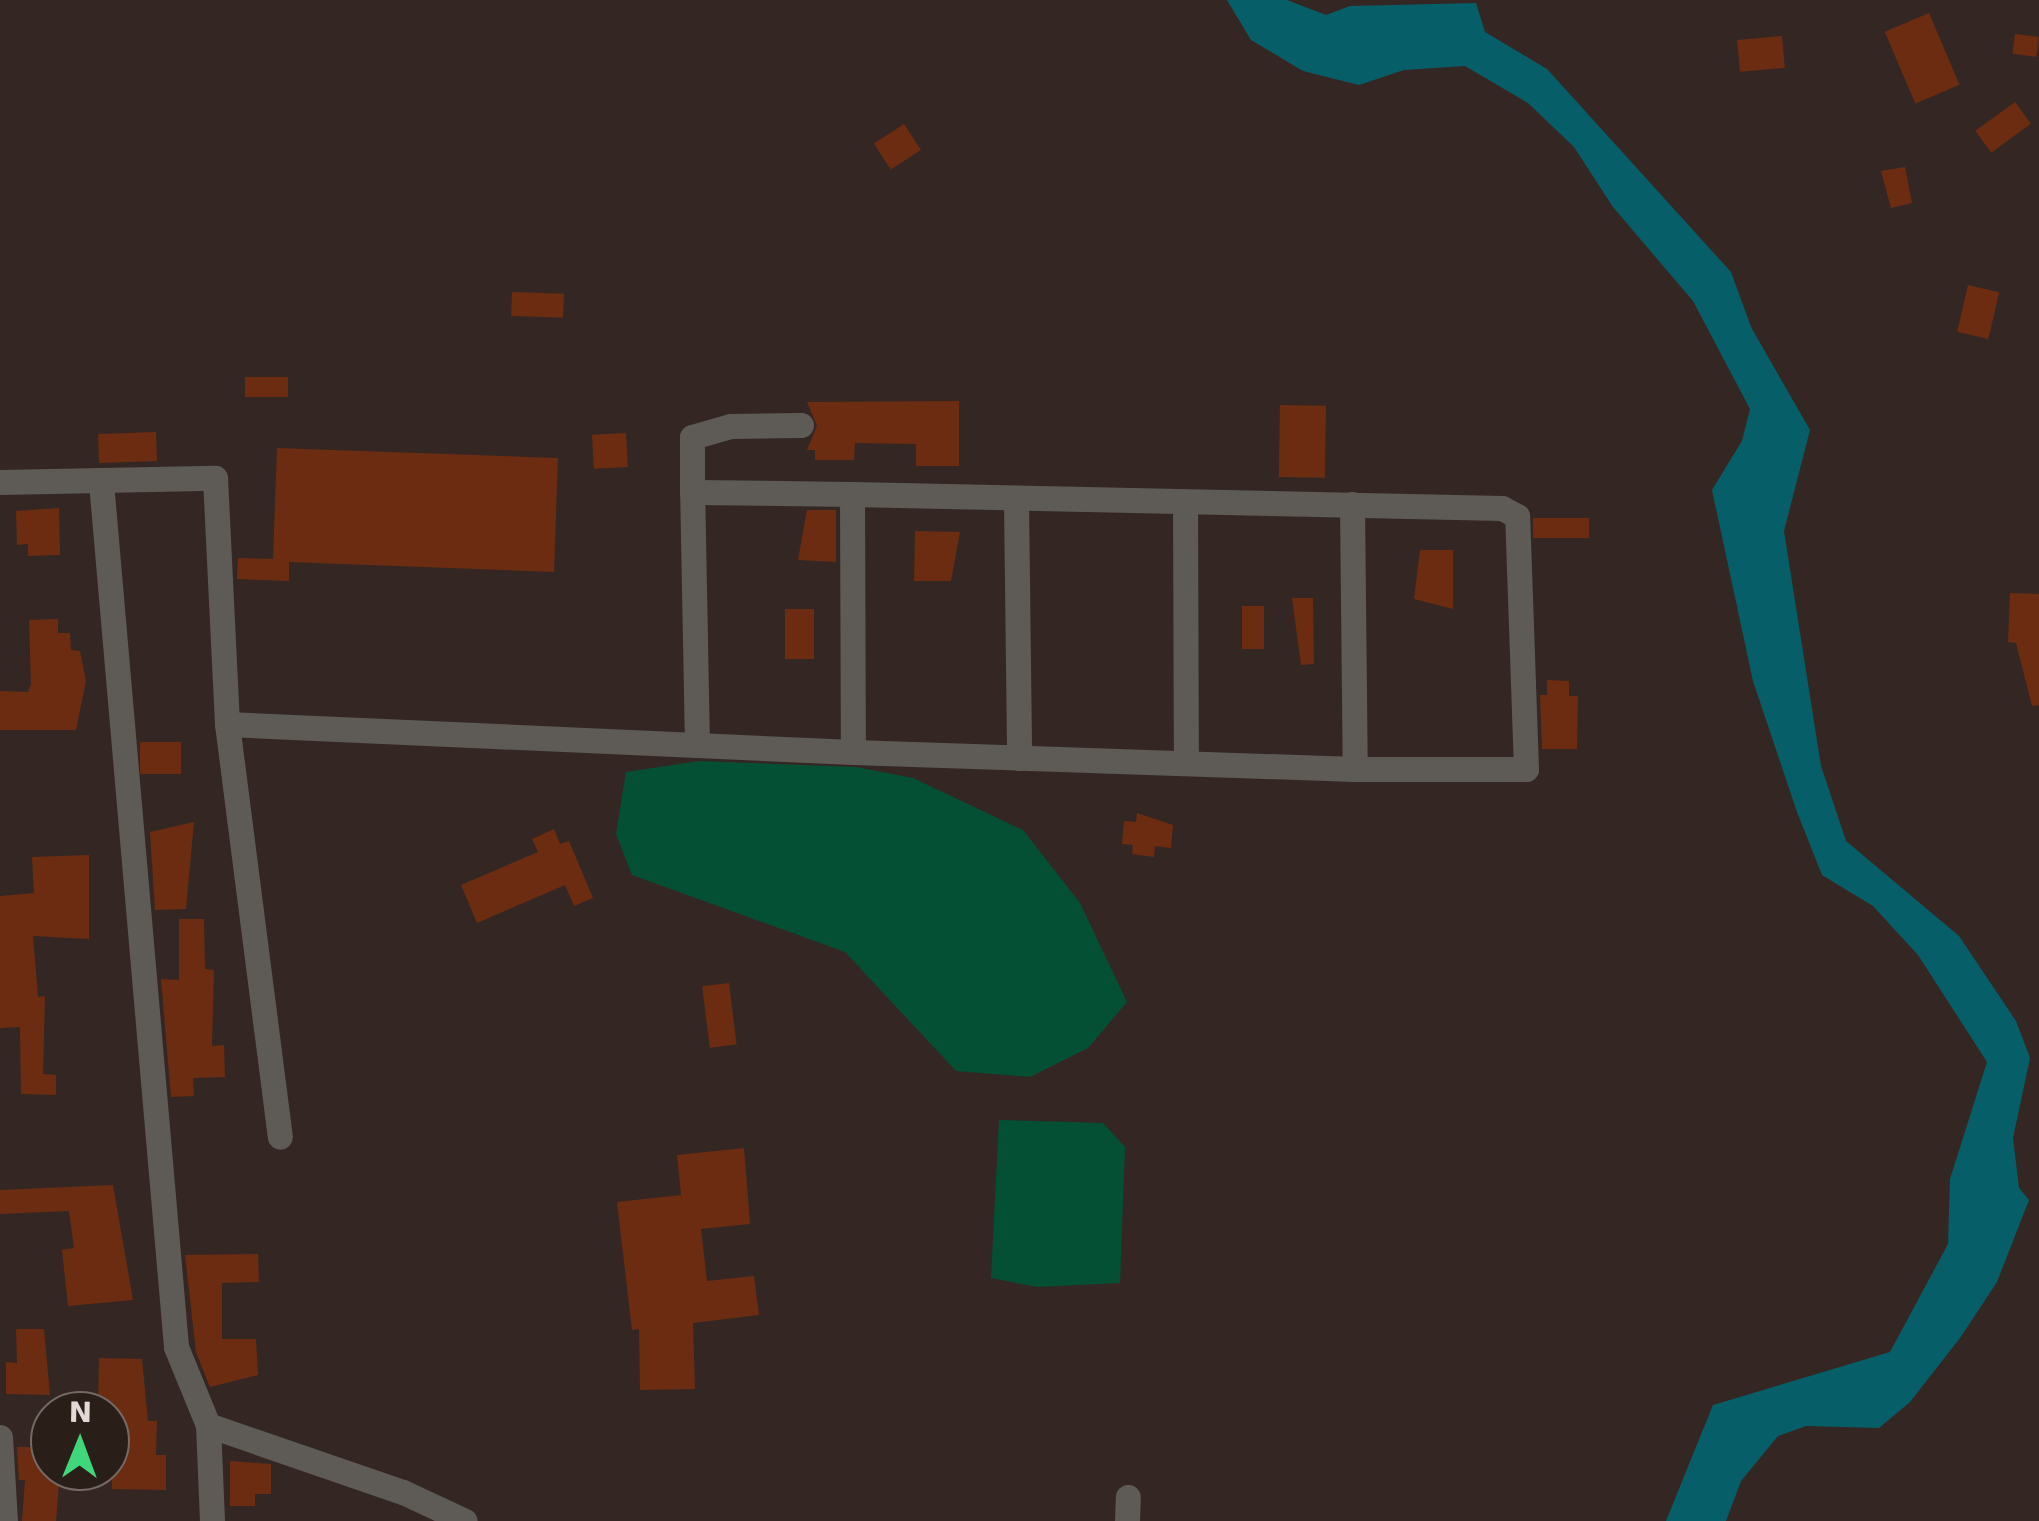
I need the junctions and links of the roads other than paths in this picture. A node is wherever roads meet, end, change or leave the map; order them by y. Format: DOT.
graph roads {
  1 [pos="801,425"];
  2 [pos="0,482"];
  3 [pos="101,482"];
  4 [pos="692,492"];
  5 [pos="852,494"];
  6 [pos="1016,500"];
  7 [pos="1185,502"];
  8 [pos="1352,504"];
  9 [pos="227,724"];
  10 [pos="697,745"];
  11 [pos="853,752"];
  12 [pos="1020,758"];
  13 [pos="1186,763"];
  14 [pos="1355,769"];
  15 [pos="280,1137"];
  16 [pos="208,1426"];
  17 [pos="0,1437"];
  18 [pos="403,1492"];
  19 [pos="5,1521"];
  20 [pos="212,1521"];
  21 [pos="405,1521"];
  22 [pos="465,1521"];
  1 -- 4 [label="street"];
  2 -- 3 [label="street"];
  3 -- 9 [label="street"];
  3 -- 16 [label="street"];
  4 -- 5 [label="street"];
  4 -- 10 [label="street"];
  5 -- 6 [label="street"];
  5 -- 11 [label="street"];
  6 -- 7 [label="street"];
  6 -- 12 [label="street"];
  7 -- 8 [label="street"];
  7 -- 13 [label="street"];
  8 -- 14 [label="street"];
  8 -- 14 [label="street"];
  9 -- 10 [label="street"];
  9 -- 15 [label="street"];
  10 -- 11 [label="street"];
  11 -- 12 [label="street"];
  12 -- 13 [label="street"];
  13 -- 14 [label="street"];
  16 -- 18 [label="street"];
  16 -- 20 [label="street"];
  17 -- 19 [label="street"];
  18 -- 21 [label="street"];
  18 -- 22 [label="street"];
}
